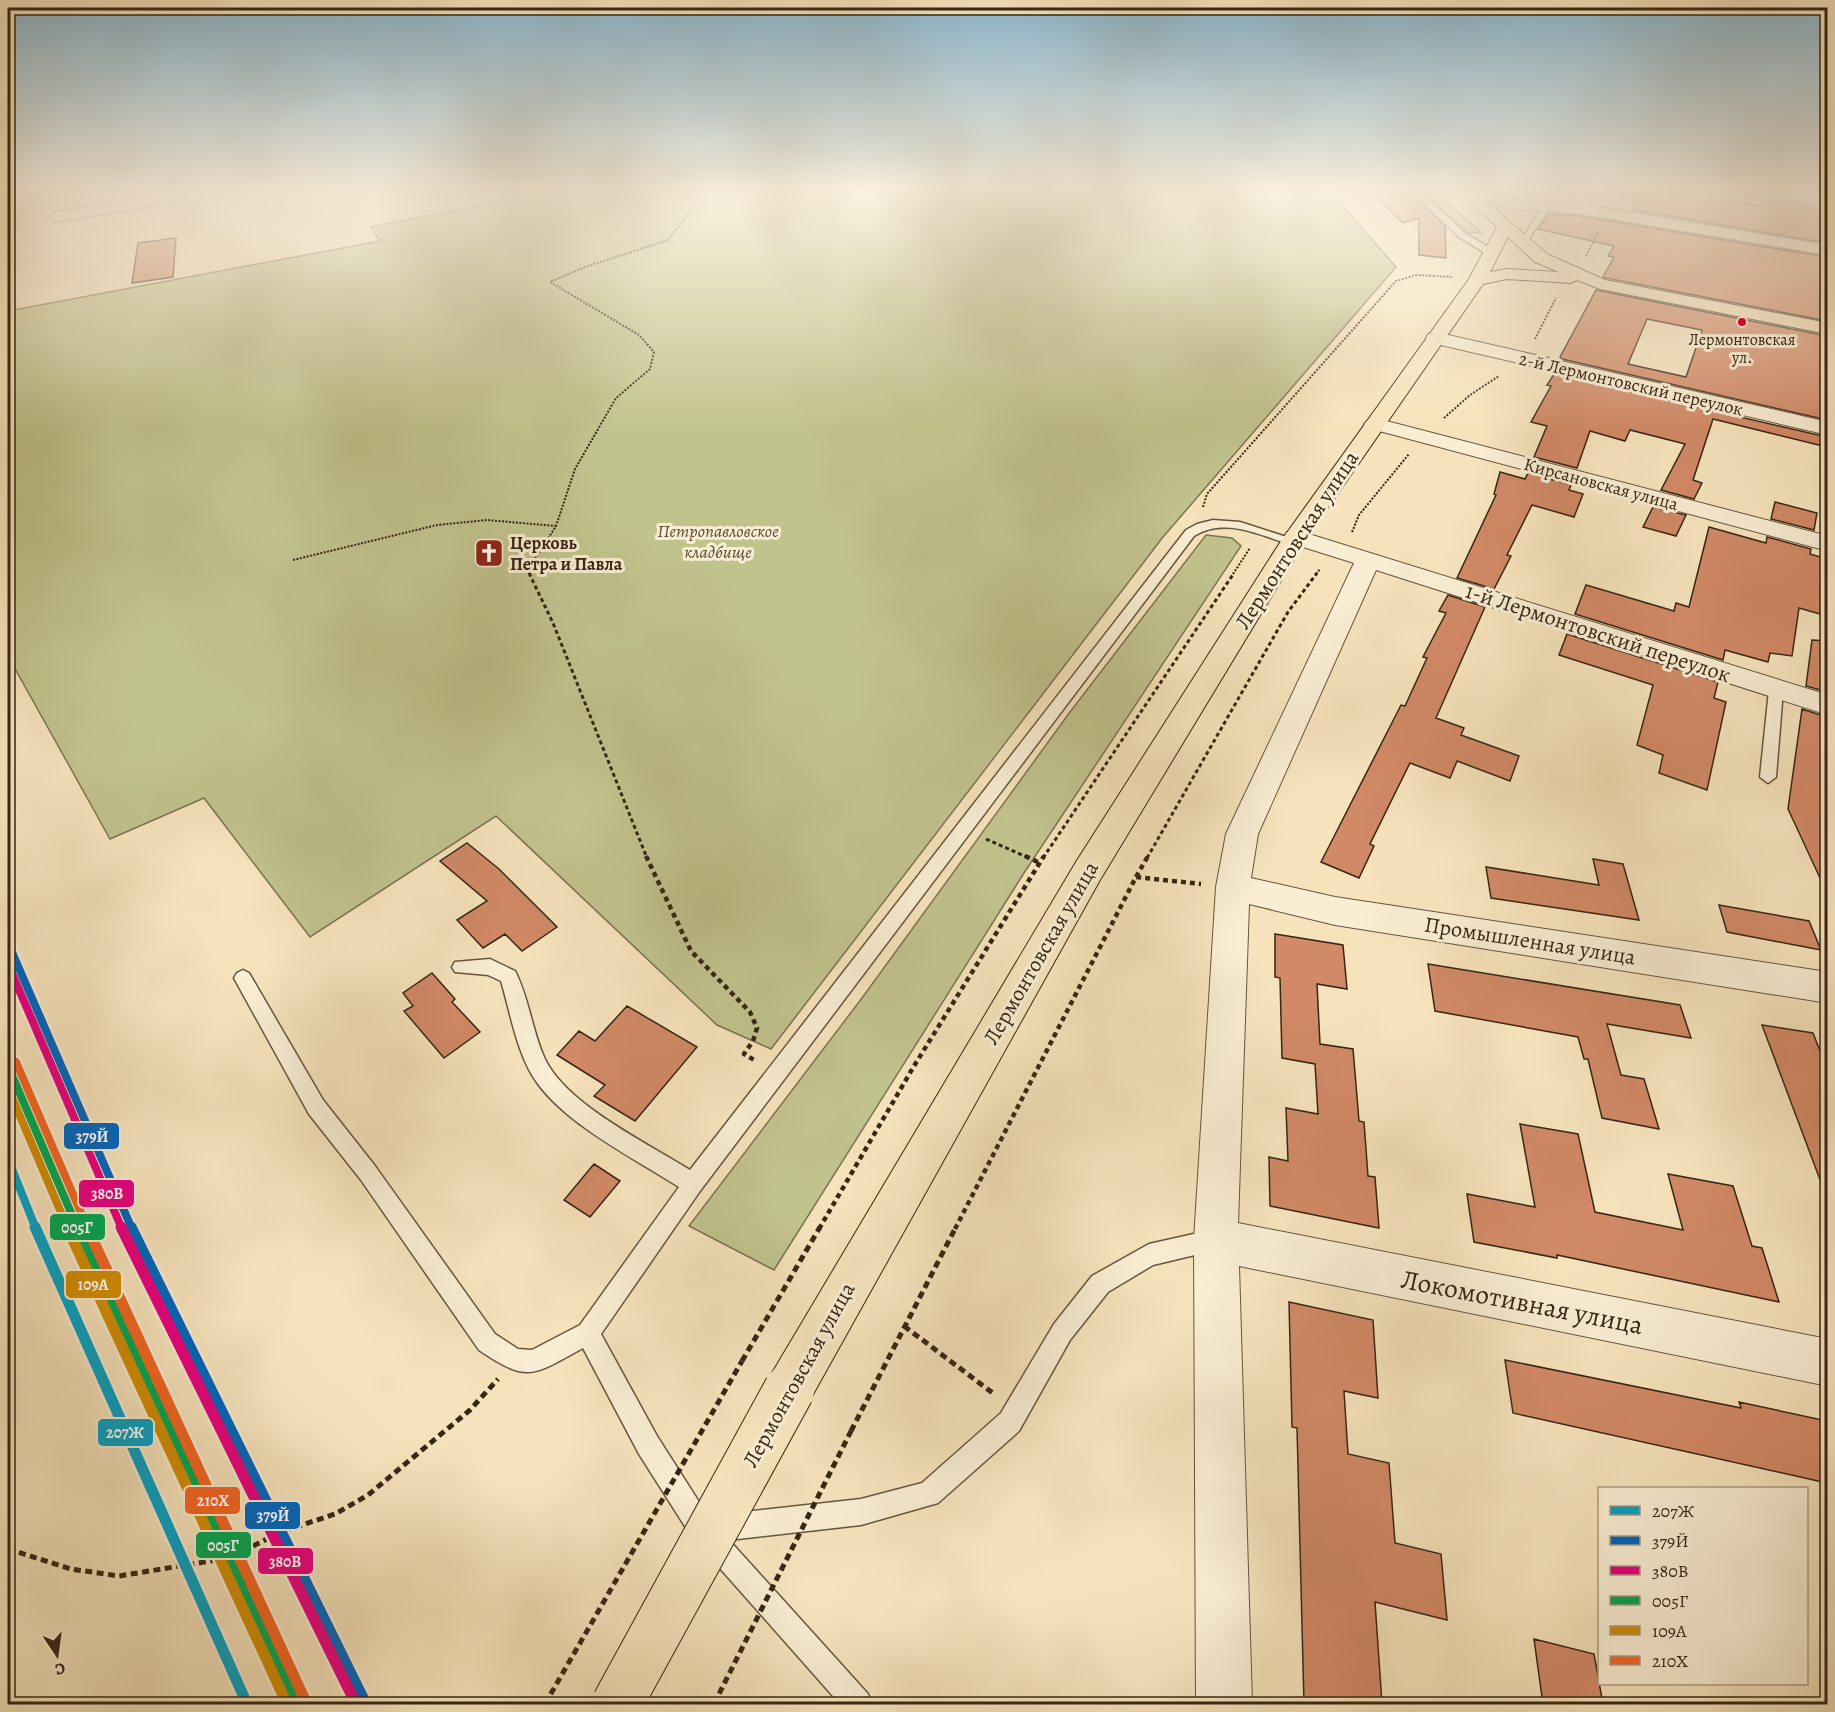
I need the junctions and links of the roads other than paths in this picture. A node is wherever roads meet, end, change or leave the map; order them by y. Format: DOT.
graph roads {
  1 [pos="1483,270"];
  2 [pos="1568,270"];
  3 [pos="1477,280"];
  4 [pos="1600,284"];
  5 [pos="1827,329"];
  6 [pos="1435,338"];
  7 [pos="1375,424"];
  8 [pos="1827,429"];
  9 [pos="1294,539"];
  10 [pos="1827,544"];
  11 [pos="1368,559"];
  12 [pos="1776,690"];
  13 [pos="1827,705"];
  14 [pos="1768,777"];
  15 [pos="1233,887"];
  16 [pos="461,967"];
  17 [pos="243,978"];
  18 [pos="1827,988"];
  19 [pos="693,1184"];
  20 [pos="1216,1240"];
  21 [pos="588,1333"];
  22 [pos="1827,1363"];
  23 [pos="702,1530"];
  24 [pos="617,1704"];
  25 [pos="858,1704"];
  26 [pos="1224,1704"];
  1 -- 3 [label="main road, Лермонтовская улица"];
  2 -- 4 [label="main road"];
  3 -- 4 [label="main road"];
  3 -- 6 [label="main road, Лермонтовская улица"];
  4 -- 5 [label="main road"];
  6 -- 7 [label="main road, Лермонтовская улица"];
  6 -- 8 [label="street, 2-й Лермонтовский переулок"];
  7 -- 9 [label="main road, Лермонтовская улица"];
  7 -- 10 [label="street, Кирсановская улица"];
  9 -- 11 [label="street, 1-й Лермонтовский переулок"];
  9 -- 19 [label="lane"];
  9 -- 24 [label="main road, Лермонтовская улица, bridge"];
  11 -- 12 [label="street, 1-й Лермонтовский переулок"];
  11 -- 15 [label="street"];
  12 -- 13 [label="street, 1-й Лермонтовский переулок"];
  12 -- 14 [label="lane"];
  15 -- 18 [label="street, Промышленная улица"];
  15 -- 20 [label="street"];
  16 -- 19 [label="lane"];
  17 -- 21 [label="lane"];
  19 -- 21 [label="lane"];
  20 -- 22 [label="street, Локомотивная улица"];
  20 -- 23 [label="lane"];
  20 -- 26 [label="street"];
  21 -- 23 [label="lane"];
  23 -- 25 [label="lane"];
}
